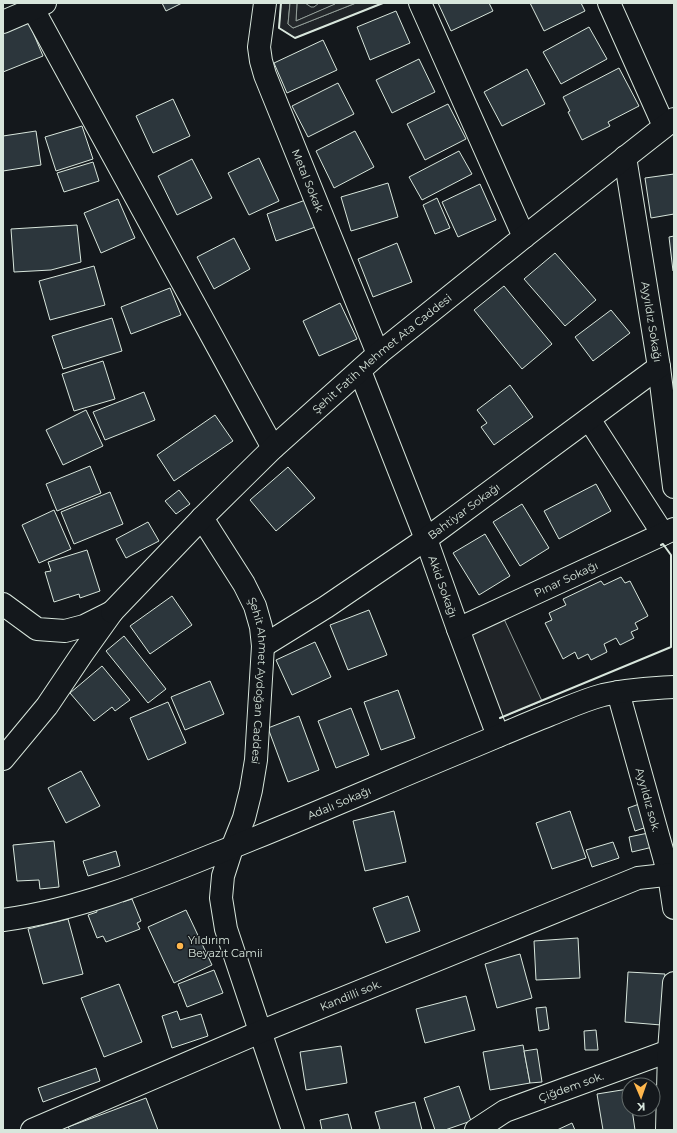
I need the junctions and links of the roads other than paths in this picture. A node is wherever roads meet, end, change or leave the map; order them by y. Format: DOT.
graph roads {
  1 [pos="265,3"];
  2 [pos="420,3"];
  3 [pos="609,3"];
  4 [pos="39,6"];
  5 [pos="3,22"];
  6 [pos="669,123"];
  7 [pos="625,157"];
  8 [pos="524,237"];
  9 [pos="378,354"];
  10 [pos="659,367"];
  11 [pos="360,371"];
  12 [pos="589,419"];
  13 [pos="273,448"];
  14 [pos="674,486"];
  15 [pos="202,518"];
  16 [pos="668,531"];
  17 [pos="426,539"];
  18 [pos="3,604"];
  19 [pos="112,612"];
  20 [pos="458,629"];
  21 [pos="263,646"];
  22 [pos="674,687"];
  23 [pos="618,692"];
  24 [pos="498,736"];
  25 [pos="3,759"];
  26 [pos="232,848"];
  27 [pos="671,875"];
  28 [pos="674,908"];
  29 [pos="3,920"];
  30 [pos="674,984"];
  31 [pos="260,1032"];
  32 [pos="669,1052"];
  33 [pos="671,1108"];
  34 [pos="32,1130"];
  35 [pos="293,1130"];
  36 [pos="476,1130"];
  37 [pos="667,1130"];
  1 -- 9 [label="street, Metal Sokak"];
  2 -- 8 [label="street"];
  3 -- 6 [label="street"];
  4 -- 5 [label="street"];
  4 -- 13 [label="street"];
  6 -- 7 [label="street, Şehit Fatih Mehmet Ata Caddesi"];
  7 -- 8 [label="street, Şehit Fatih Mehmet Ata Caddesi"];
  7 -- 10 [label="street, Ayyıldız Sokağı"];
  8 -- 9 [label="street, Şehit Fatih Mehmet Ata Caddesi"];
  9 -- 11 [label="street, Şehit Fatih Mehmet Ata Caddesi"];
  10 -- 12 [label="street, Bahtiyar Sokağı"];
  10 -- 14 [label="street, Ayyıldız Sokağı"];
  11 -- 13 [label="street, Şehit Fatih Mehmet Ata Caddesi"];
  11 -- 17 [label="street, Akid Sokağı"];
  12 -- 16 [label="street"];
  12 -- 17 [label="street, Bahtiyar Sokağı"];
  13 -- 15 [label="street, Şehit Fatih Mehmet Ata Caddesi"];
  15 -- 19 [label="street, Şehit Fatih Mehmet Ata Caddesi"];
  15 -- 21 [label="street, Şehit Ahmet Aydoğan Caddesi"];
  16 -- 20 [label="street, Pınar Sokağı"];
  17 -- 20 [label="street, Akid Sokağı"];
  17 -- 21 [label="street, Bahtiyar Sokağı"];
  18 -- 19 [label="street, Şehit Fatih Mehmet Ata Caddesi"];
  19 -- 25 [label="street, Şehit Fatih Mehmet Ata Caddesi"];
  20 -- 24 [label="street, Akid Sokağı"];
  21 -- 26 [label="street, Şehit Ahmet Aydoğan Caddesi"];
  22 -- 23 [label="street, Adalı Sokağı"];
  23 -- 24 [label="street, Adalı Sokağı"];
  23 -- 27 [label="street, Ayyıldız sok."];
  24 -- 26 [label="street, Adalı Sokağı"];
  26 -- 29 [label="street, Adalı Sokağı"];
  26 -- 31 [label="street, Şehit Ahmet Aydoğan Caddesi"];
  27 -- 28 [label="street, Ayyıldız sok."];
  27 -- 31 [label="street, Kandilli sok."];
  30 -- 32 [label="street"];
  31 -- 34 [label="street, Kandilli sok."];
  31 -- 35 [label="street, Şehit Ahmet Aydoğan Caddesi"];
  32 -- 33 [label="street"];
  32 -- 36 [label="street, Çiğdem sok."];
  33 -- 37 [label="street"];
}
